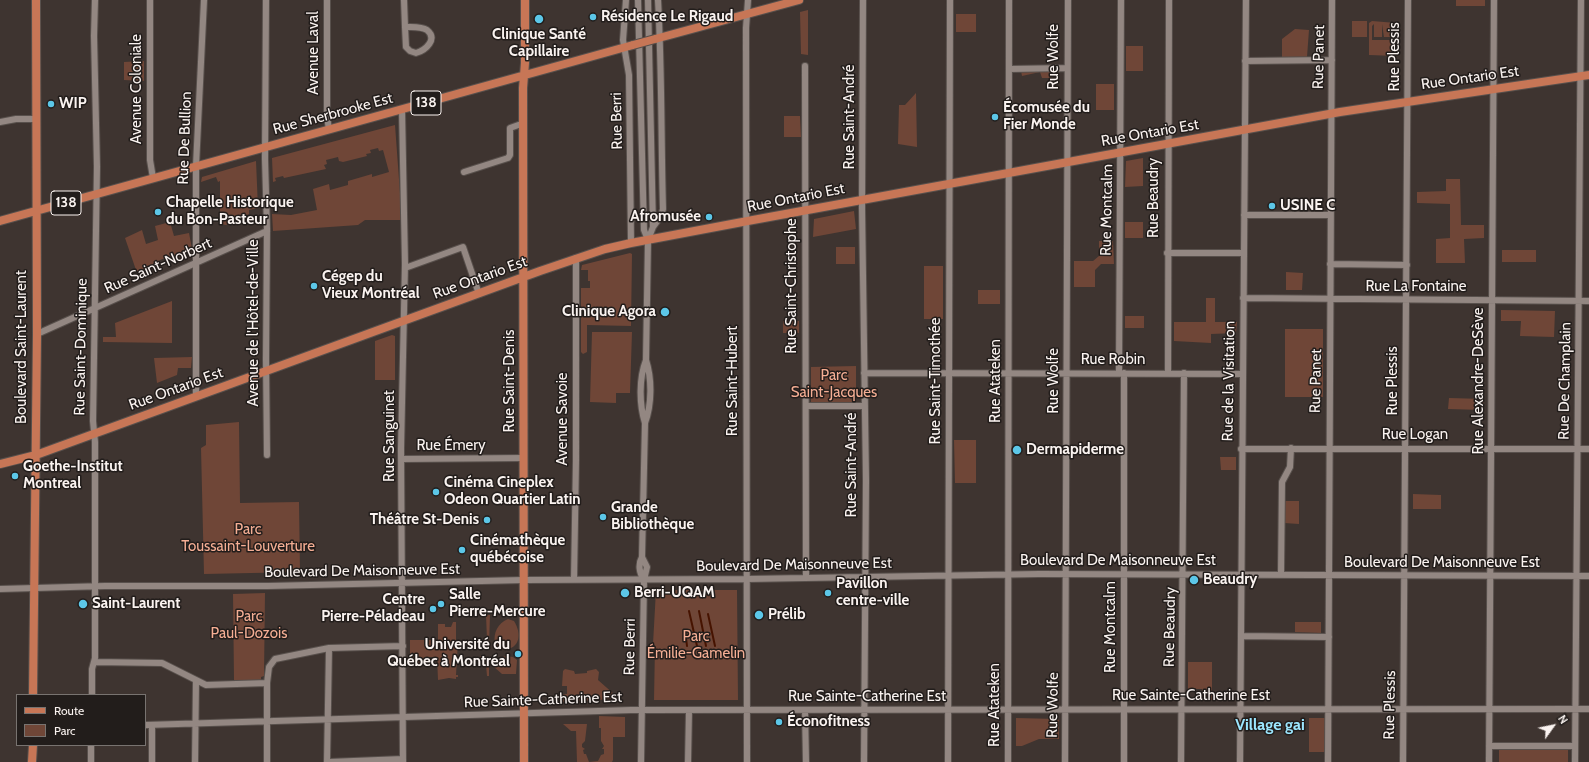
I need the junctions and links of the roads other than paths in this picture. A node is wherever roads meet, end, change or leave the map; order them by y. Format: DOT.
graph roads {
  1 [pos="36,0"];
  2 [pos="95,0"];
  3 [pos="150,0"];
  4 [pos="204,0"];
  5 [pos="266,0"];
  6 [pos="327,0"];
  7 [pos="404,0"];
  8 [pos="525,0"];
  9 [pos="626,0"];
  10 [pos="638,0"];
  11 [pos="648,0"];
  12 [pos="658,0"];
  13 [pos="748,0"];
  14 [pos="799,0"];
  15 [pos="863,0"];
  16 [pos="950,0"];
  17 [pos="1009,0"];
  18 [pos="1068,0"];
  19 [pos="1121,0"];
  20 [pos="1169,0"];
  21 [pos="1246,0"];
  22 [pos="1332,0"];
  23 [pos="1408,0"];
  24 [pos="1494,0"];
  25 [pos="1581,0"];
  26 [pos="747,15"];
  27 [pos="405,28"];
  28 [pos="658,38"];
  29 [pos="623,48"];
  30 [pos="1332,60"];
  31 [pos="1245,61"];
  32 [pos="805,66"];
  33 [pos="1067,68"];
  34 [pos="1009,69"];
  35 [pos="1589,75"];
  36 [pos="523,76"];
  37 [pos="1580,76"];
  38 [pos="1494,89"];
  39 [pos="1408,102"];
  40 [pos="402,110"];
  41 [pos="1331,114"];
  42 [pos="36,119"];
  43 [pos="0,122"];
  44 [pos="524,124"];
  45 [pos="329,130"];
  46 [pos="1245,130"];
  47 [pos="1168,144"];
  48 [pos="265,147"];
  49 [pos="1120,153"];
  50 [pos="1067,162"];
  51 [pos="196,166"];
  52 [pos="464,172"];
  53 [pos="1009,173"];
  54 [pos="153,178"];
  55 [pos="950,184"];
  56 [pos="96,194"];
  57 [pos="863,200"];
  58 [pos="37,211"];
  59 [pos="805,211"];
  60 [pos="1330,215"];
  61 [pos="1244,216"];
  62 [pos="0,221"];
  63 [pos="746,221"];
  64 [pos="653,227"];
  65 [pos="267,231"];
  66 [pos="648,240"];
  67 [pos="631,243"];
  68 [pos="1167,253"];
  69 [pos="1243,253"];
  70 [pos="576,258"];
  71 [pos="197,264"];
  72 [pos="1330,264"];
  73 [pos="1407,265"];
  74 [pos="405,268"];
  75 [pos="524,277"];
  76 [pos="479,294"];
  77 [pos="1243,298"];
  78 [pos="1330,299"];
  79 [pos="1406,300"];
  80 [pos="1492,300"];
  81 [pos="1579,301"];
  82 [pos="1589,301"];
  83 [pos="95,308"];
  84 [pos="403,322"];
  85 [pos="37,334"];
  86 [pos="266,371"];
  87 [pos="1067,372"];
  88 [pos="864,373"];
  89 [pos="949,373"];
  90 [pos="1009,373"];
  91 [pos="1122,373"];
  92 [pos="1168,373"];
  93 [pos="1184,373"];
  94 [pos="1242,374"];
  95 [pos="196,397"];
  96 [pos="806,406"];
  97 [pos="865,406"];
  98 [pos="94,434"];
  99 [pos="1291,448"];
  100 [pos="1328,448"];
  101 [pos="1405,448"];
  102 [pos="1491,448"];
  103 [pos="1241,449"];
  104 [pos="1577,449"];
  105 [pos="1589,449"];
  106 [pos="36,455"];
  107 [pos="267,455"];
  108 [pos="524,458"];
  109 [pos="402,459"];
  110 [pos="0,464"];
  111 [pos="1067,574"];
  112 [pos="1124,574"];
  113 [pos="1183,574"];
  114 [pos="1241,574"];
  115 [pos="1281,574"];
  116 [pos="1008,575"];
  117 [pos="1328,575"];
  118 [pos="1404,575"];
  119 [pos="948,576"];
  120 [pos="1490,576"];
  121 [pos="1576,576"];
  122 [pos="1589,576"];
  123 [pos="865,577"];
  124 [pos="806,578"];
  125 [pos="747,579"];
  126 [pos="524,580"];
  127 [pos="574,580"];
  128 [pos="644,580"];
  129 [pos="402,583"];
  130 [pos="94,586"];
  131 [pos="34,588"];
  132 [pos="0,589"];
  133 [pos="1241,636"];
  134 [pos="1328,637"];
  135 [pos="403,646"];
  136 [pos="329,648"];
  137 [pos="94,662"];
  138 [pos="196,681"];
  139 [pos="267,683"];
  140 [pos="33,694"];
  141 [pos="92,694"];
  142 [pos="1328,708"];
  143 [pos="1124,709"];
  144 [pos="1240,709"];
  145 [pos="1403,709"];
  146 [pos="1489,709"];
  147 [pos="1576,709"];
  148 [pos="1589,709"];
  149 [pos="642,710"];
  150 [pos="747,710"];
  151 [pos="805,710"];
  152 [pos="864,710"];
  153 [pos="948,710"];
  154 [pos="1008,710"];
  155 [pos="1065,710"];
  156 [pos="1182,710"];
  157 [pos="689,711"];
  158 [pos="526,713"];
  159 [pos="403,717"];
  160 [pos="328,720"];
  161 [pos="267,721"];
  162 [pos="196,724"];
  163 [pos="148,725"];
  164 [pos="33,746"];
  165 [pos="91,746"];
  166 [pos="1489,746"];
  167 [pos="1576,746"];
  168 [pos="403,761"];
  169 [pos="32,762"];
  170 [pos="91,762"];
  171 [pos="152,762"];
  172 [pos="195,762"];
  173 [pos="267,762"];
  174 [pos="328,762"];
  175 [pos="524,762"];
  176 [pos="642,762"];
  177 [pos="688,762"];
  178 [pos="747,762"];
  179 [pos="806,762"];
  180 [pos="864,762"];
  181 [pos="948,762"];
  182 [pos="1008,762"];
  183 [pos="1065,762"];
  184 [pos="1124,762"];
  185 [pos="1181,762"];
  186 [pos="1240,762"];
  187 [pos="1328,762"];
  188 [pos="1403,762"];
  189 [pos="1489,762"];
  190 [pos="1575,762"];
  1 -- 42 [label="main road, Boulevard Saint-Laurent"];
  2 -- 56 [label="street, Rue Saint-Dominique"];
  3 -- 54 [label="street, Avenue Coloniale"];
  4 -- 51 [label="street, Rue De Bullion"];
  5 -- 48 [label="street, Avenue de l'Hôtel-de-Ville"];
  6 -- 45 [label="street, Avenue Laval"];
  7 -- 27 [label="street"];
  8 -- 36 [label="main road, Rue Saint-Denis"];
  9 -- 29 [label="street, Rue Berri"];
  10 -- 66 [label="street, Rue Berri"];
  11 -- 64 [label="street, Rue Berri"];
  12 -- 28 [label="street, Rue Berri"];
  13 -- 26 [label="street, Rue Saint-Hubert"];
  14 -- 26 [label="main road, Rue Sherbrooke Est / 138"];
  15 -- 57 [label="street, Rue Saint-André"];
  16 -- 55 [label="street, Rue Saint-Timothée"];
  17 -- 34 [label="street, Rue Atateken"];
  18 -- 33 [label="street, Rue Wolfe"];
  19 -- 49 [label="street, Rue Montcalm"];
  20 -- 47 [label="street, Rue Beaudry"];
  21 -- 31 [label="street, Rue de la Visitation"];
  22 -- 30 [label="street, Rue Panet"];
  23 -- 39 [label="street, Rue Plessis"];
  24 -- 38 [label="street, Rue Alexandre-DeSève"];
  25 -- 37 [label="street, Rue De Champlain"];
  26 -- 28 [label="main road, Rue Sherbrooke Est / 138"];
  26 -- 63 [label="street, Rue Saint-Hubert"];
  27 -- 27 [label="street"];
  28 -- 29 [label="main road, Rue Sherbrooke Est / 138, bridge"];
  28 -- 64 [label="street, Rue Berri"];
  29 -- 36 [label="main road, Rue Sherbrooke Est / 138"];
  29 -- 67 [label="street, Rue Berri"];
  30 -- 31 [label="street"];
  30 -- 41 [label="street, Rue Panet"];
  31 -- 46 [label="street, Rue de la Visitation"];
  32 -- 59 [label="street, Rue Saint-Christophe"];
  33 -- 34 [label="street"];
  33 -- 50 [label="street, Rue Wolfe"];
  34 -- 53 [label="street, Rue Atateken"];
  35 -- 37 [label="main road, Rue Ontario Est"];
  36 -- 40 [label="main road, Rue Sherbrooke Est / 138"];
  36 -- 44 [label="main road, Rue Saint-Denis"];
  37 -- 38 [label="main road, Rue Ontario Est"];
  37 -- 81 [label="street, Rue De Champlain"];
  38 -- 39 [label="main road, Rue Ontario Est"];
  38 -- 80 [label="street, Rue Alexandre-DeSève"];
  39 -- 41 [label="main road, Rue Ontario Est"];
  39 -- 73 [label="street, Rue Plessis"];
  40 -- 45 [label="main road, Rue Sherbrooke Est / 138"];
  40 -- 74 [label="street, Rue Sanguinet"];
  41 -- 46 [label="main road, Rue Ontario Est"];
  41 -- 60 [label="street, Rue Panet"];
  42 -- 43 [label="street"];
  42 -- 58 [label="main road, Boulevard Saint-Laurent"];
  44 -- 52 [label="street"];
  44 -- 75 [label="main road, Rue Saint-Denis"];
  45 -- 48 [label="main road, Rue Sherbrooke Est / 138"];
  46 -- 47 [label="main road, Rue Ontario Est"];
  46 -- 61 [label="street, Rue de la Visitation"];
  47 -- 49 [label="main road, Rue Ontario Est"];
  47 -- 68 [label="street, Rue Beaudry"];
  48 -- 51 [label="main road, Rue Sherbrooke Est / 138"];
  48 -- 65 [label="street, Avenue de l'Hôtel-de-Ville"];
  49 -- 50 [label="main road, Rue Ontario Est"];
  49 -- 91 [label="street, Rue Montcalm"];
  50 -- 53 [label="main road, Rue Ontario Est"];
  50 -- 87 [label="street, Rue Wolfe"];
  51 -- 54 [label="main road, Rue Sherbrooke Est / 138"];
  51 -- 71 [label="street, Rue De Bullion"];
  53 -- 55 [label="main road, Rue Ontario Est"];
  53 -- 90 [label="street, Rue Atateken"];
  54 -- 56 [label="main road, Rue Sherbrooke Est / 138"];
  55 -- 57 [label="main road, Rue Ontario Est"];
  55 -- 89 [label="street, Rue Saint-Timothée"];
  56 -- 58 [label="main road, Rue Sherbrooke Est / 138"];
  56 -- 83 [label="street, Rue Saint-Dominique"];
  57 -- 59 [label="main road, Rue Ontario Est"];
  57 -- 88 [label="street, Rue Saint-André"];
  58 -- 62 [label="main road, 138"];
  58 -- 85 [label="main road, Boulevard Saint-Laurent"];
  59 -- 63 [label="main road, Rue Ontario Est"];
  59 -- 96 [label="street, Rue Saint-Christophe"];
  60 -- 61 [label="street"];
  60 -- 72 [label="street, Rue Panet"];
  61 -- 69 [label="street, Rue de la Visitation"];
  63 -- 66 [label="main road, Rue Ontario Est"];
  63 -- 125 [label="street, Rue Saint-Hubert"];
  64 -- 66 [label="street, Rue Berri"];
  65 -- 71 [label="street, Rue Saint-Norbert"];
  65 -- 86 [label="street, Avenue de l'Hôtel-de-Ville"];
  66 -- 67 [label="main road, Rue Ontario Est"];
  66 -- 128 [label="street, Rue Berri"];
  67 -- 70 [label="main road, Rue Ontario Est"];
  68 -- 69 [label="street"];
  68 -- 92 [label="street, Rue Beaudry"];
  69 -- 77 [label="street, Rue de la Visitation"];
  70 -- 75 [label="main road, Rue Ontario Est"];
  70 -- 127 [label="street, Avenue Savoie"];
  71 -- 83 [label="street, Rue Saint-Norbert"];
  71 -- 95 [label="street, Rue De Bullion"];
  72 -- 73 [label="street"];
  72 -- 78 [label="street, Rue Panet"];
  73 -- 79 [label="street, Rue Plessis"];
  74 -- 76 [label="street"];
  74 -- 84 [label="street, Rue Sanguinet"];
  75 -- 76 [label="main road, Rue Ontario Est"];
  75 -- 108 [label="main road, Rue Saint-Denis"];
  76 -- 84 [label="main road, Rue Ontario Est"];
  77 -- 78 [label="street, Rue La Fontaine"];
  77 -- 94 [label="street, Rue de la Visitation"];
  78 -- 79 [label="street, Rue La Fontaine"];
  78 -- 100 [label="street, Rue Panet"];
  79 -- 80 [label="street, Rue La Fontaine"];
  79 -- 101 [label="street, Rue Plessis"];
  80 -- 81 [label="street, Rue La Fontaine"];
  80 -- 102 [label="street, Rue Alexandre-DeSève"];
  81 -- 82 [label="street, Rue La Fontaine"];
  81 -- 104 [label="street, Rue De Champlain"];
  83 -- 85 [label="street, Rue Saint-Norbert"];
  83 -- 98 [label="street, Rue Saint-Dominique"];
  84 -- 86 [label="main road, Rue Ontario Est"];
  84 -- 109 [label="street, Rue Sanguinet"];
  85 -- 106 [label="main road, Boulevard Saint-Laurent"];
  86 -- 95 [label="main road, Rue Ontario Est"];
  86 -- 107 [label="street, Avenue de l'Hôtel-de-Ville"];
  87 -- 90 [label="street, Rue Robin"];
  87 -- 91 [label="street, Rue Robin"];
  87 -- 111 [label="street, Rue Wolfe"];
  88 -- 89 [label="street, Rue Robin"];
  88 -- 97 [label="street, Rue Saint-André"];
  89 -- 90 [label="street, Rue Robin"];
  89 -- 119 [label="street, Rue Saint-Timothée"];
  90 -- 116 [label="street, Rue Atateken"];
  91 -- 92 [label="street, Rue Robin"];
  91 -- 112 [label="street, Rue Montcalm"];
  92 -- 93 [label="street, Rue Robin"];
  93 -- 94 [label="street, Rue Robin"];
  93 -- 113 [label="street, Rue Beaudry"];
  94 -- 103 [label="street, Rue de la Visitation"];
  95 -- 98 [label="main road, Rue Ontario Est"];
  96 -- 97 [label="street"];
  96 -- 124 [label="street, Rue Saint-Christophe"];
  97 -- 123 [label="street, Rue Saint-André"];
  98 -- 106 [label="main road, Rue Ontario Est"];
  98 -- 130 [label="street, Rue Saint-Dominique"];
  99 -- 100 [label="street, Rue Logan"];
  99 -- 103 [label="street, Rue Logan"];
  99 -- 115 [label="street"];
  100 -- 101 [label="street, Rue Logan"];
  100 -- 117 [label="street, Rue Panet"];
  101 -- 102 [label="street, Rue Logan"];
  101 -- 118 [label="street, Rue Plessis"];
  102 -- 104 [label="street, Rue Logan"];
  102 -- 120 [label="street, Rue Alexandre-DeSève"];
  103 -- 114 [label="street, Rue de la Visitation"];
  104 -- 105 [label="street, Rue Logan"];
  104 -- 121 [label="street, Rue De Champlain"];
  106 -- 110 [label="main road, Rue Ontario Est"];
  106 -- 131 [label="main road, Boulevard Saint-Laurent"];
  108 -- 109 [label="street, Rue Émery"];
  108 -- 126 [label="main road, Rue Saint-Denis"];
  109 -- 129 [label="street, Rue Sanguinet"];
  111 -- 112 [label="street, Boulevard De Maisonneuve Est"];
  111 -- 116 [label="street, Boulevard De Maisonneuve Est"];
  111 -- 155 [label="street, Rue Wolfe"];
  112 -- 113 [label="street, Boulevard De Maisonneuve Est"];
  112 -- 143 [label="street, Rue Montcalm"];
  113 -- 114 [label="street, Boulevard De Maisonneuve Est"];
  113 -- 156 [label="street, Rue Beaudry"];
  114 -- 115 [label="street, Boulevard De Maisonneuve Est"];
  114 -- 133 [label="street, Rue de la Visitation"];
  115 -- 117 [label="street, Boulevard De Maisonneuve Est"];
  116 -- 119 [label="street, Boulevard De Maisonneuve Est"];
  116 -- 154 [label="street, Rue Atateken"];
  117 -- 118 [label="street, Boulevard De Maisonneuve Est"];
  117 -- 134 [label="street, Rue Panet"];
  118 -- 120 [label="street, Boulevard De Maisonneuve Est"];
  118 -- 145 [label="street, Rue Plessis"];
  119 -- 123 [label="street, Boulevard De Maisonneuve Est"];
  119 -- 153 [label="street, Rue Saint-Timothée"];
  120 -- 121 [label="street, Boulevard De Maisonneuve Est"];
  120 -- 146 [label="street, Rue Alexandre-DeSève"];
  121 -- 122 [label="street, Boulevard De Maisonneuve Est"];
  121 -- 147 [label="street, Rue De Champlain"];
  123 -- 124 [label="street, Boulevard De Maisonneuve Est"];
  123 -- 152 [label="street, Rue Saint-André"];
  124 -- 125 [label="street, Boulevard De Maisonneuve Est"];
  125 -- 128 [label="street, Boulevard De Maisonneuve Est"];
  125 -- 150 [label="street, Rue Saint-Hubert"];
  126 -- 127 [label="street, Boulevard De Maisonneuve Est"];
  126 -- 129 [label="street, Boulevard De Maisonneuve Est"];
  126 -- 158 [label="main road, Rue Saint-Denis"];
  127 -- 128 [label="street, Boulevard De Maisonneuve Est"];
  128 -- 149 [label="street, Rue Berri"];
  129 -- 130 [label="street, Boulevard De Maisonneuve Est"];
  129 -- 135 [label="street, Rue Sanguinet"];
  130 -- 131 [label="street, Boulevard De Maisonneuve Est"];
  130 -- 137 [label="street, Rue Saint-Dominique"];
  131 -- 132 [label="street, Boulevard De Maisonneuve Est"];
  131 -- 140 [label="main road, Boulevard Saint-Laurent"];
  133 -- 134 [label="street"];
  133 -- 144 [label="street, Rue de la Visitation"];
  134 -- 142 [label="street, Rue Panet"];
  135 -- 136 [label="street"];
  135 -- 159 [label="street, Rue Sanguinet"];
  136 -- 139 [label="street"];
  136 -- 160 [label="street"];
  137 -- 138 [label="street"];
  137 -- 141 [label="street, Rue Saint-Dominique"];
  138 -- 139 [label="street"];
  138 -- 162 [label="street"];
  139 -- 161 [label="street"];
  142 -- 144 [label="street, Rue Sainte-Catherine Est"];
  142 -- 145 [label="street, Rue Sainte-Catherine Est"];
  142 -- 187 [label="street, Rue Panet"];
  143 -- 155 [label="street, Rue Sainte-Catherine Est"];
  143 -- 156 [label="street, Rue Sainte-Catherine Est"];
  143 -- 184 [label="street, Rue Montcalm"];
  144 -- 156 [label="street, Rue Sainte-Catherine Est"];
  144 -- 186 [label="street, Rue de la Visitation"];
  145 -- 146 [label="street, Rue Sainte-Catherine Est"];
  145 -- 188 [label="street, Rue Plessis"];
  146 -- 147 [label="street, Rue Sainte-Catherine Est"];
  146 -- 166 [label="street, Rue Alexandre-DeSève"];
  147 -- 148 [label="street, Rue Sainte-Catherine Est"];
  147 -- 167 [label="street, Rue De Champlain"];
  149 -- 157 [label="street, Rue Sainte-Catherine Est"];
  149 -- 158 [label="street, Rue Sainte-Catherine Est"];
  149 -- 176 [label="street, Rue Berri"];
  150 -- 151 [label="street, Rue Sainte-Catherine Est"];
  150 -- 157 [label="street, Rue Sainte-Catherine Est"];
  150 -- 178 [label="street, Rue Saint-Hubert"];
  151 -- 152 [label="street, Rue Sainte-Catherine Est"];
  151 -- 179 [label="street"];
  152 -- 153 [label="street, Rue Sainte-Catherine Est"];
  152 -- 180 [label="street, Rue Saint-André"];
  153 -- 154 [label="street, Rue Sainte-Catherine Est"];
  153 -- 181 [label="street, Rue Saint-Timothée"];
  154 -- 155 [label="street, Rue Sainte-Catherine Est"];
  154 -- 182 [label="street, Rue Atateken"];
  155 -- 183 [label="street, Rue Wolfe"];
  156 -- 185 [label="street, Rue Beaudry"];
  157 -- 177 [label="street"];
  158 -- 159 [label="street, Rue Sainte-Catherine Est"];
  158 -- 175 [label="main road, Rue Saint-Denis"];
  159 -- 160 [label="street, Rue Sainte-Catherine Est"];
  159 -- 168 [label="street, Rue Sanguinet"];
  160 -- 161 [label="street, Rue Sainte-Catherine Est"];
  160 -- 174 [label="street"];
  161 -- 162 [label="street, Rue Sainte-Catherine Est"];
  161 -- 173 [label="street"];
  162 -- 163 [label="street, Rue Sainte-Catherine Est"];
  162 -- 172 [label="street"];
  163 -- 171 [label="street"];
  164 -- 169 [label="main road"];
  165 -- 170 [label="street"];
  166 -- 167 [label="street"];
  166 -- 189 [label="street, Rue Alexandre-DeSève"];
  167 -- 190 [label="street, Rue De Champlain"];
  168 -- 174 [label="street"];
}
